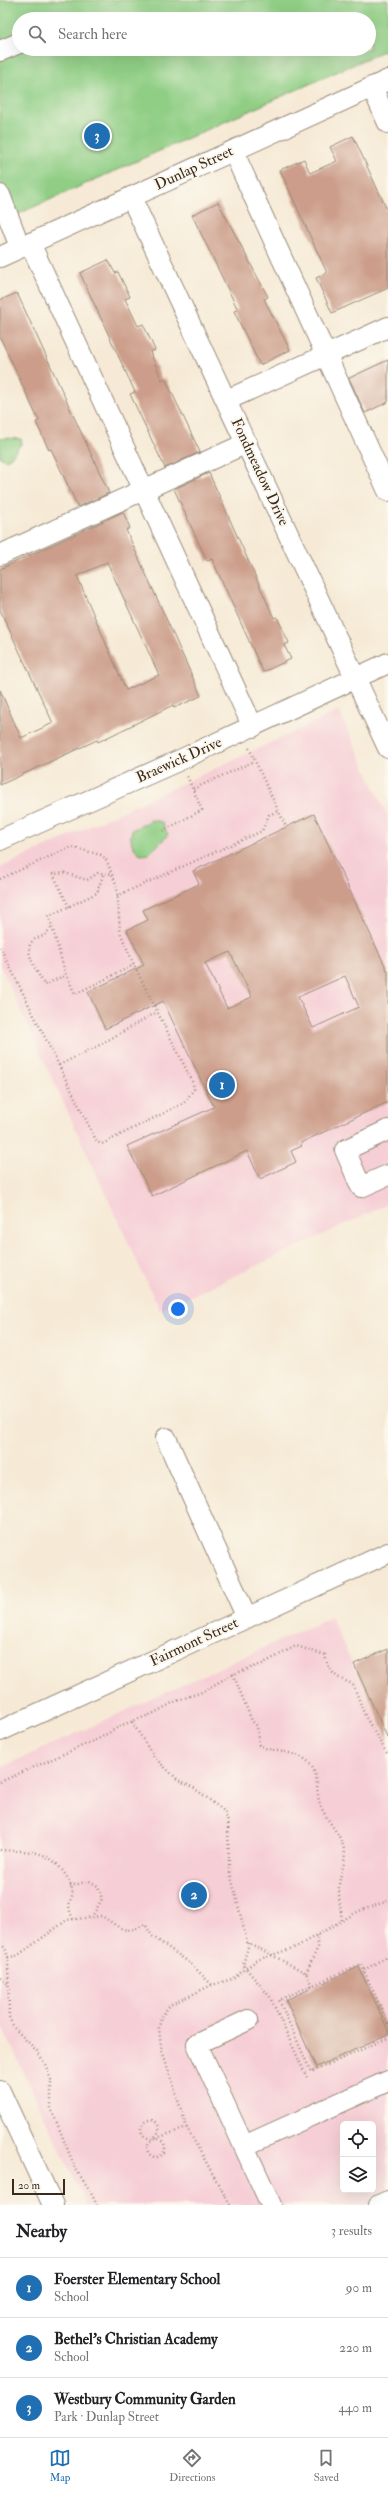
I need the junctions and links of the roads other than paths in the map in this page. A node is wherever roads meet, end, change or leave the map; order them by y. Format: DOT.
graph roads {
  1 [pos="12,46"];
  2 [pos="0,51"];
  3 [pos="380,84"];
  4 [pos="388,122"];
  5 [pos="233,150"];
  6 [pos="0,196"];
  7 [pos="131,197"];
  8 [pos="25,245"];
  9 [pos="0,257"];
  10 [pos="388,327"];
  11 [pos="326,355"];
  12 [pos="227,400"];
  13 [pos="247,443"];
  14 [pos="144,490"];
  15 [pos="388,491"];
  16 [pos="0,555"];
  17 [pos="388,663"];
  18 [pos="356,678"];
  19 [pos="248,729"];
  20 [pos="388,748"];
  21 [pos="0,840"];
  22 [pos="388,1130"];
  23 [pos="388,1174"];
  24 [pos="166,1438"];
  25 [pos="388,1553"];
  26 [pos="247,1618"];
  27 [pos="0,1731"];
  28 [pos="248,2020"];
  29 [pos="388,2080"];
  30 [pos="1,2098"];
  31 [pos="244,2146"];
  32 [pos="388,2201"];
  33 [pos="53,2205"];
  34 [pos="271,2205"];
  35 [pos="379,2205"];
  1 -- 2 [label="street"];
  3 -- 4 [label="street"];
  3 -- 5 [label="street, Dunlap Street"];
  5 -- 7 [label="street, Dunlap Street"];
  5 -- 11 [label="street"];
  6 -- 8 [label="street"];
  7 -- 8 [label="street, Dunlap Street"];
  7 -- 12 [label="street, Fondmeadow Drive"];
  8 -- 9 [label="street, Dunlap Street"];
  8 -- 14 [label="street"];
  10 -- 11 [label="street"];
  11 -- 12 [label="street"];
  11 -- 15 [label="street"];
  12 -- 13 [label="street, Fondmeadow Drive"];
  13 -- 14 [label="street"];
  13 -- 18 [label="street, Fondmeadow Drive"];
  14 -- 16 [label="street"];
  14 -- 19 [label="street"];
  17 -- 18 [label="street, Braewick Drive"];
  18 -- 19 [label="street, Braewick Drive"];
  18 -- 20 [label="street, Fondmeadow Drive"];
  19 -- 21 [label="street, Braewick Drive"];
  22 -- 23 [label="street"];
  24 -- 26 [label="street"];
  25 -- 26 [label="street, Fairmont Street"];
  26 -- 27 [label="street, Fairmont Street"];
  28 -- 31 [label="street"];
  29 -- 31 [label="street"];
  30 -- 33 [label="street"];
  31 -- 34 [label="street"];
  32 -- 35 [label="street"];
}
